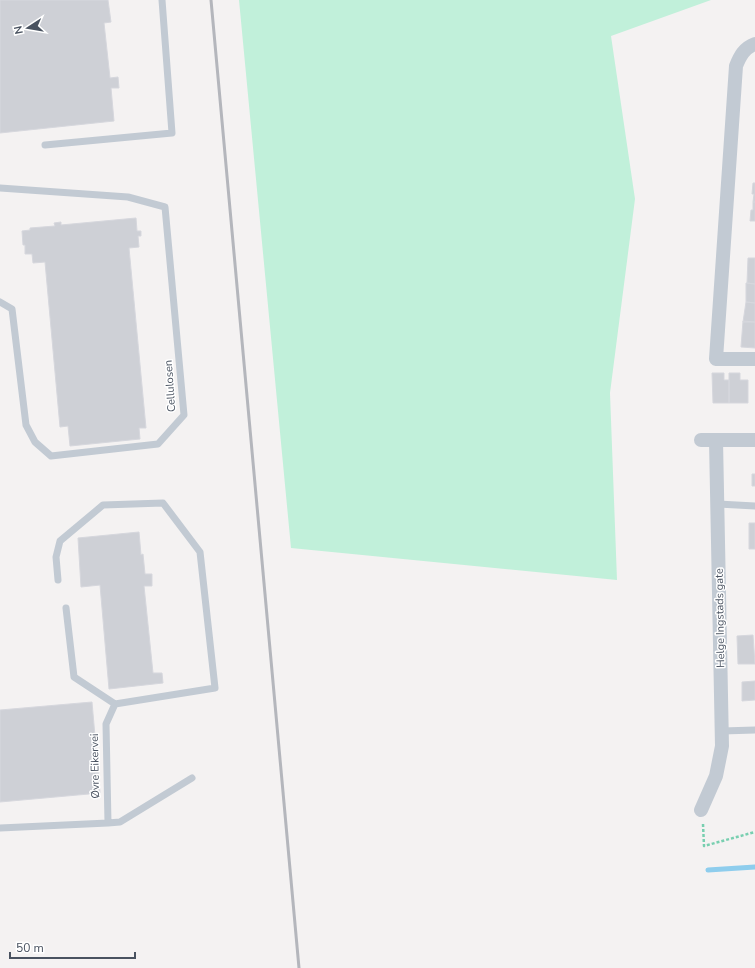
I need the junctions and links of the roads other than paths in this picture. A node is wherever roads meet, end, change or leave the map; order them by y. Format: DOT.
graph roads {
  1 [pos="162,0"];
  2 [pos="755,44"];
  3 [pos="45,145"];
  4 [pos="0,188"];
  5 [pos="0,302"];
  6 [pos="755,359"];
  7 [pos="700,440"];
  8 [pos="716,440"];
  9 [pos="755,440"];
  10 [pos="718,504"];
  11 [pos="755,506"];
  12 [pos="58,580"];
  13 [pos="66,608"];
  14 [pos="115,704"];
  15 [pos="755,730"];
  16 [pos="722,731"];
  17 [pos="192,778"];
  18 [pos="702,810"];
  19 [pos="108,823"];
  20 [pos="0,828"];
  1 -- 3 [label="lane"];
  2 -- 6 [label="street"];
  4 -- 5 [label="lane, Cellulosen"];
  7 -- 8 [label="street"];
  8 -- 9 [label="street"];
  8 -- 10 [label="street, Helge Ingstads gate"];
  10 -- 11 [label="lane"];
  10 -- 16 [label="street, Helge Ingstads gate"];
  12 -- 14 [label="lane"];
  13 -- 14 [label="lane"];
  14 -- 19 [label="lane, Øvre Eikervei"];
  15 -- 16 [label="lane"];
  16 -- 18 [label="street, Helge Ingstads gate"];
  17 -- 19 [label="lane"];
  19 -- 20 [label="lane"];
}
